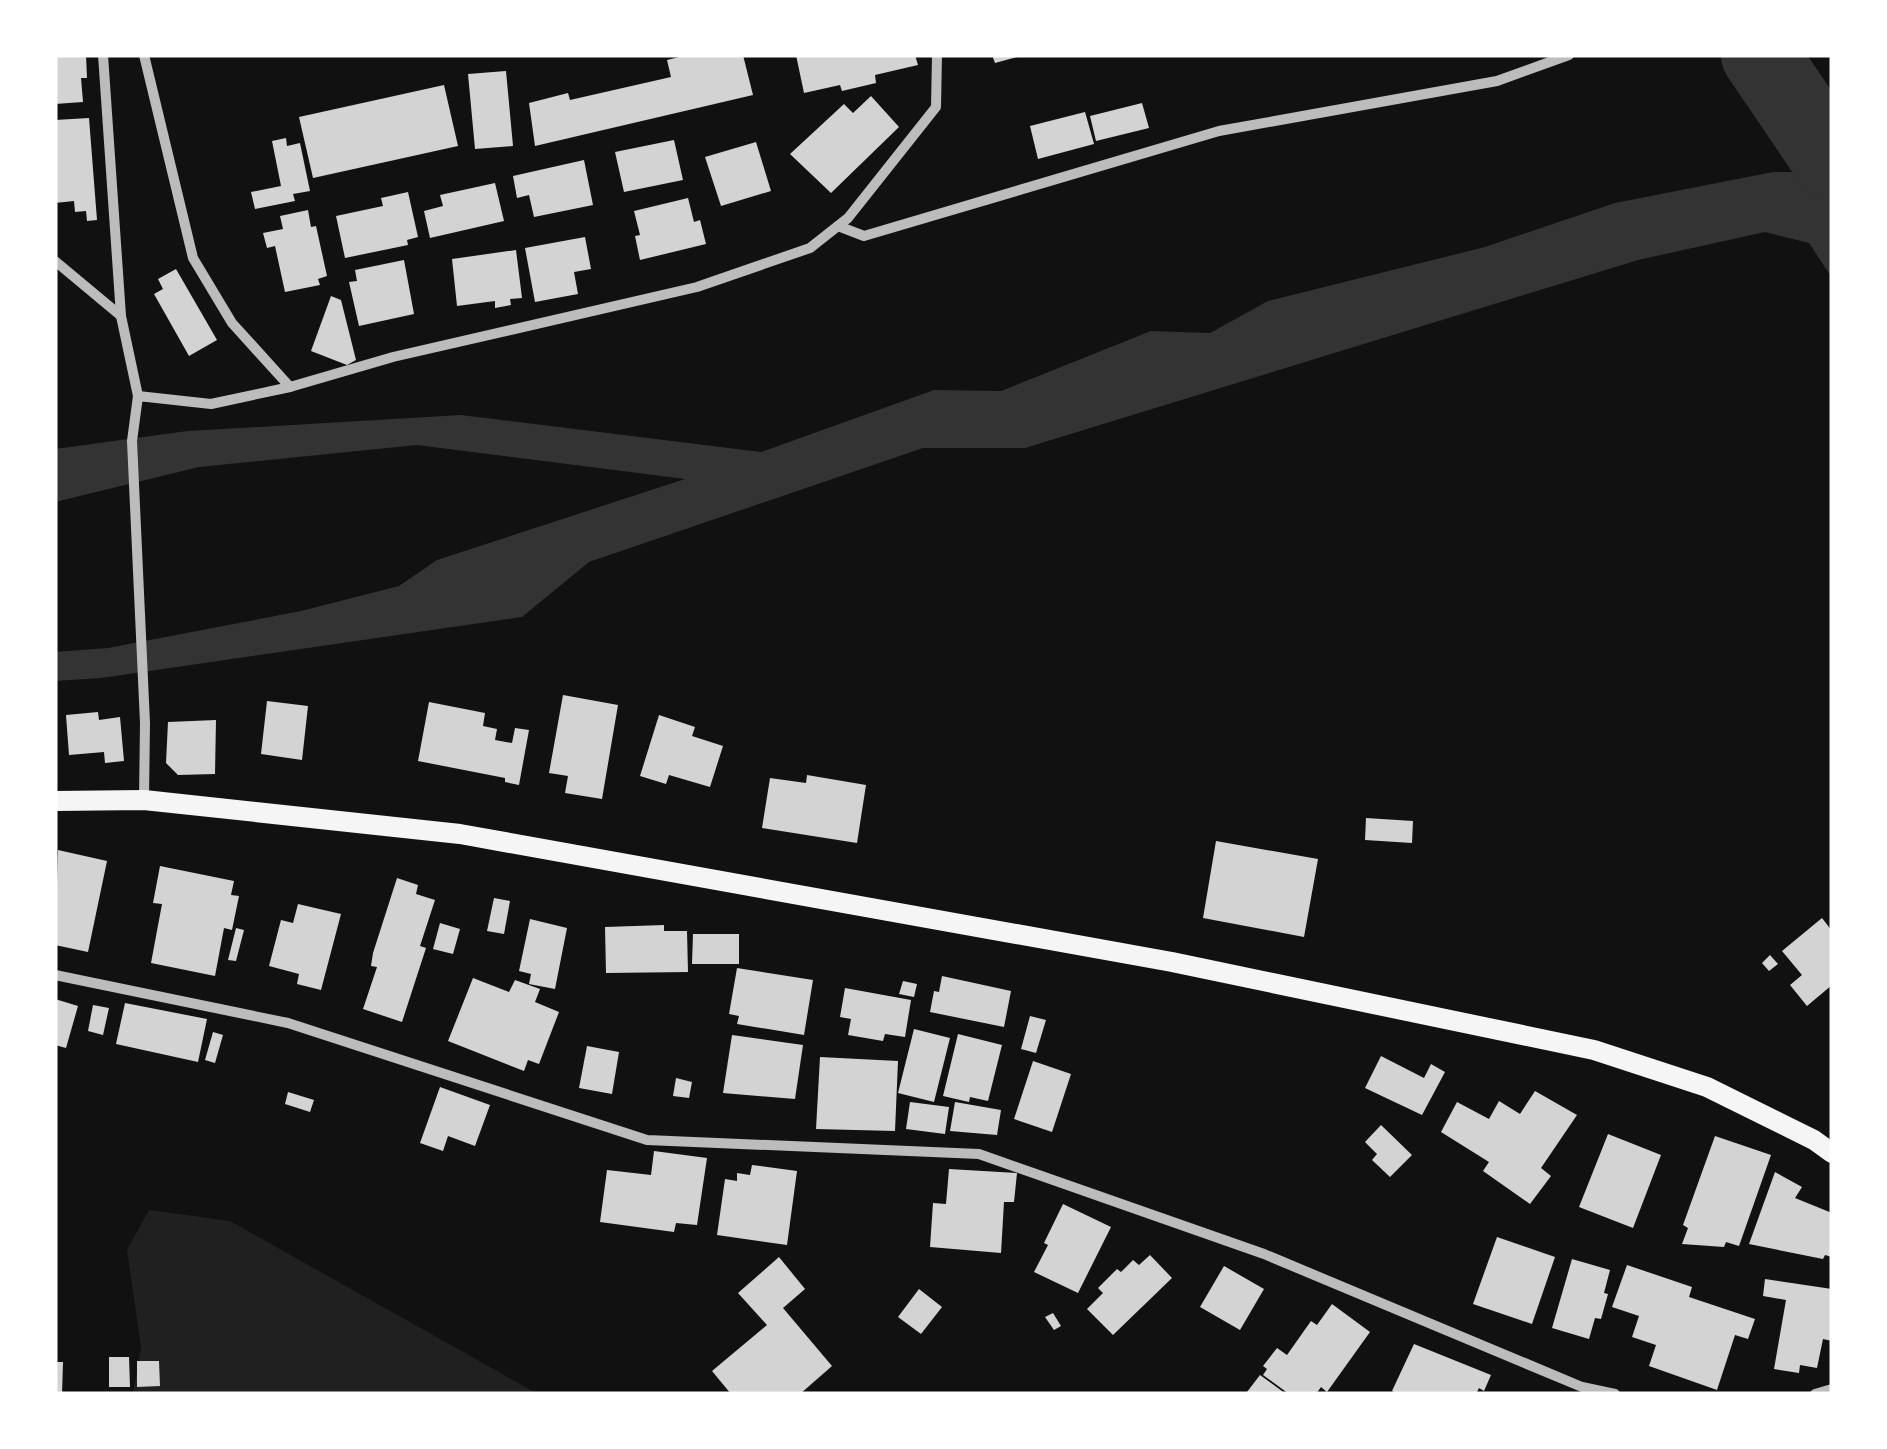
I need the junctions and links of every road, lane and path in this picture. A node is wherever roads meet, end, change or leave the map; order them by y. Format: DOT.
graph roads {
  1 [pos="104,55"];
  2 [pos="144,55"];
  3 [pos="937,55"];
  4 [pos="1569,55"];
  5 [pos="838,226"];
  6 [pos="55,261"];
  7 [pos="122,316"];
  8 [pos="290,387"];
  9 [pos="138,396"];
  10 [pos="144,800"];
  11 [pos="55,801"];
  12 [pos="55,975"];
  13 [pos="1832,1153"];
  14 [pos="1832,1389"];
  15 [pos="1615,1394"];
  16 [pos="1815,1394"];
  1 -- 7 [label="street"];
  2 -- 8 [label="street"];
  3 -- 5 [label="street"];
  4 -- 5 [label="street"];
  5 -- 8 [label="street"];
  6 -- 7 [label="street"];
  7 -- 9 [label="street"];
  8 -- 9 [label="street"];
  9 -- 10 [label="street"];
  10 -- 11 [label="main road"];
  10 -- 13 [label="main road"];
  12 -- 15 [label="street"];
  14 -- 16 [label="street"];
}
